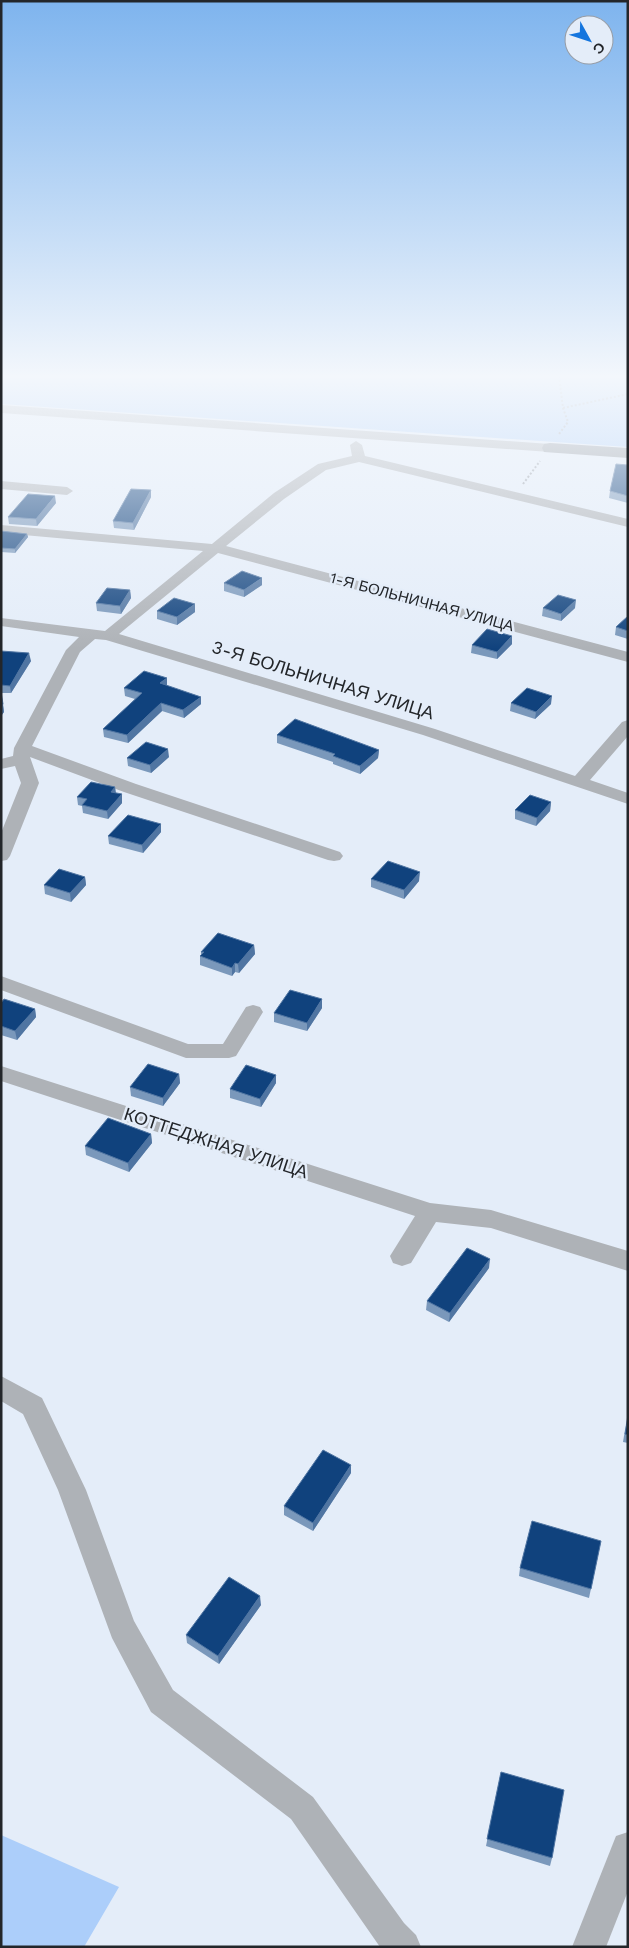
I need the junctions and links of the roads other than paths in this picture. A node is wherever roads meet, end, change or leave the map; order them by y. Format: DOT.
graph roads {
  1 [pos="326,467"];
  2 [pos="397,467"];
  3 [pos="1,485"];
  4 [pos="67,490"];
  5 [pos="628,523"];
  6 [pos="1,530"];
  7 [pos="216,548"];
  8 [pos="1,622"];
  9 [pos="100,635"];
  10 [pos="628,657"];
  11 [pos="628,726"];
  12 [pos="22,754"];
  13 [pos="1,764"];
  14 [pos="580,782"];
  15 [pos="628,799"];
  16 [pos="1,856"];
  17 [pos="334,856"];
  18 [pos="1,983"];
  19 [pos="253,1012"];
  20 [pos="1,1073"];
  21 [pos="430,1212"];
  22 [pos="402,1256"];
  23 [pos="628,1261"];
  24 [pos="1,1387"];
  25 [pos="628,1848"];
  26 [pos="404,1947"];
  27 [pos="589,1947"];
  1 -- 7 [label="street"];
  2 -- 5 [label="street"];
  3 -- 4 [label="street"];
  6 -- 7 [label="street, 1-Я БОЛЬНИЧНАЯ УЛИЦА"];
  7 -- 9 [label="street"];
  7 -- 10 [label="street, 1-Я БОЛЬНИЧНАЯ УЛИЦА"];
  8 -- 9 [label="street, 3-Я БОЛЬНИЧНАЯ УЛИЦА"];
  9 -- 12 [label="street"];
  9 -- 14 [label="street, 3-Я БОЛЬНИЧНАЯ УЛИЦА"];
  11 -- 14 [label="street"];
  12 -- 13 [label="street"];
  12 -- 16 [label="street"];
  12 -- 17 [label="street"];
  14 -- 15 [label="street, 3-Я БОЛЬНИЧНАЯ УЛИЦА"];
  18 -- 19 [label="street"];
  20 -- 21 [label="street, КОТТЕДЖНАЯ УЛИЦА"];
  21 -- 22 [label="street"];
  21 -- 23 [label="street, КОТТЕДЖНАЯ УЛИЦА"];
  24 -- 26 [label="street"];
  25 -- 27 [label="street"];
}
